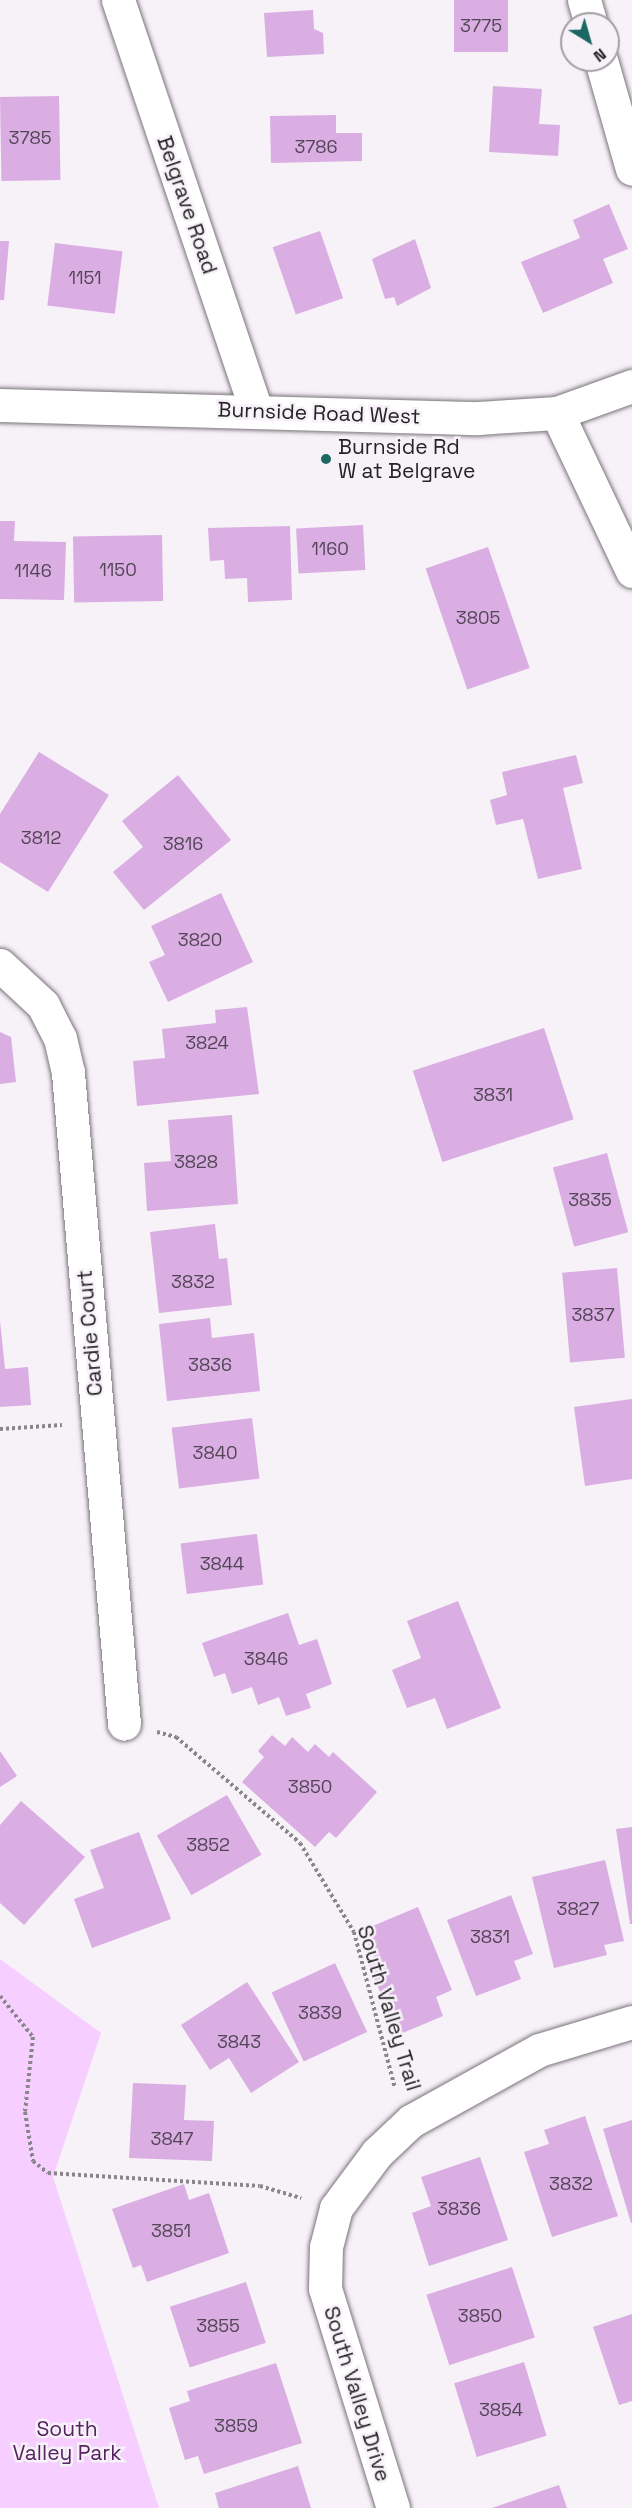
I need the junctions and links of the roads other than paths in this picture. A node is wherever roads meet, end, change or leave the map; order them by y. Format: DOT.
graph roads {
  1 [pos="118,0"];
  2 [pos="604,72"];
  3 [pos="632,169"];
  4 [pos="632,386"];
  5 [pos="0,405"];
  6 [pos="256,410"];
  7 [pos="557,413"];
  8 [pos="632,571"];
  9 [pos="0,965"];
  10 [pos="124,1724"];
  11 [pos="632,2022"];
  12 [pos="393,2508"];
  1 -- 6 [label="street, Belgrave Road"];
  2 -- 3 [label="street"];
  4 -- 7 [label="street, Burnside Road West"];
  5 -- 6 [label="street, Burnside Road West"];
  6 -- 7 [label="street, Burnside Road West"];
  7 -- 8 [label="street"];
  9 -- 10 [label="street, Cardie Court"];
  11 -- 12 [label="street, South Valley Drive"];
}
